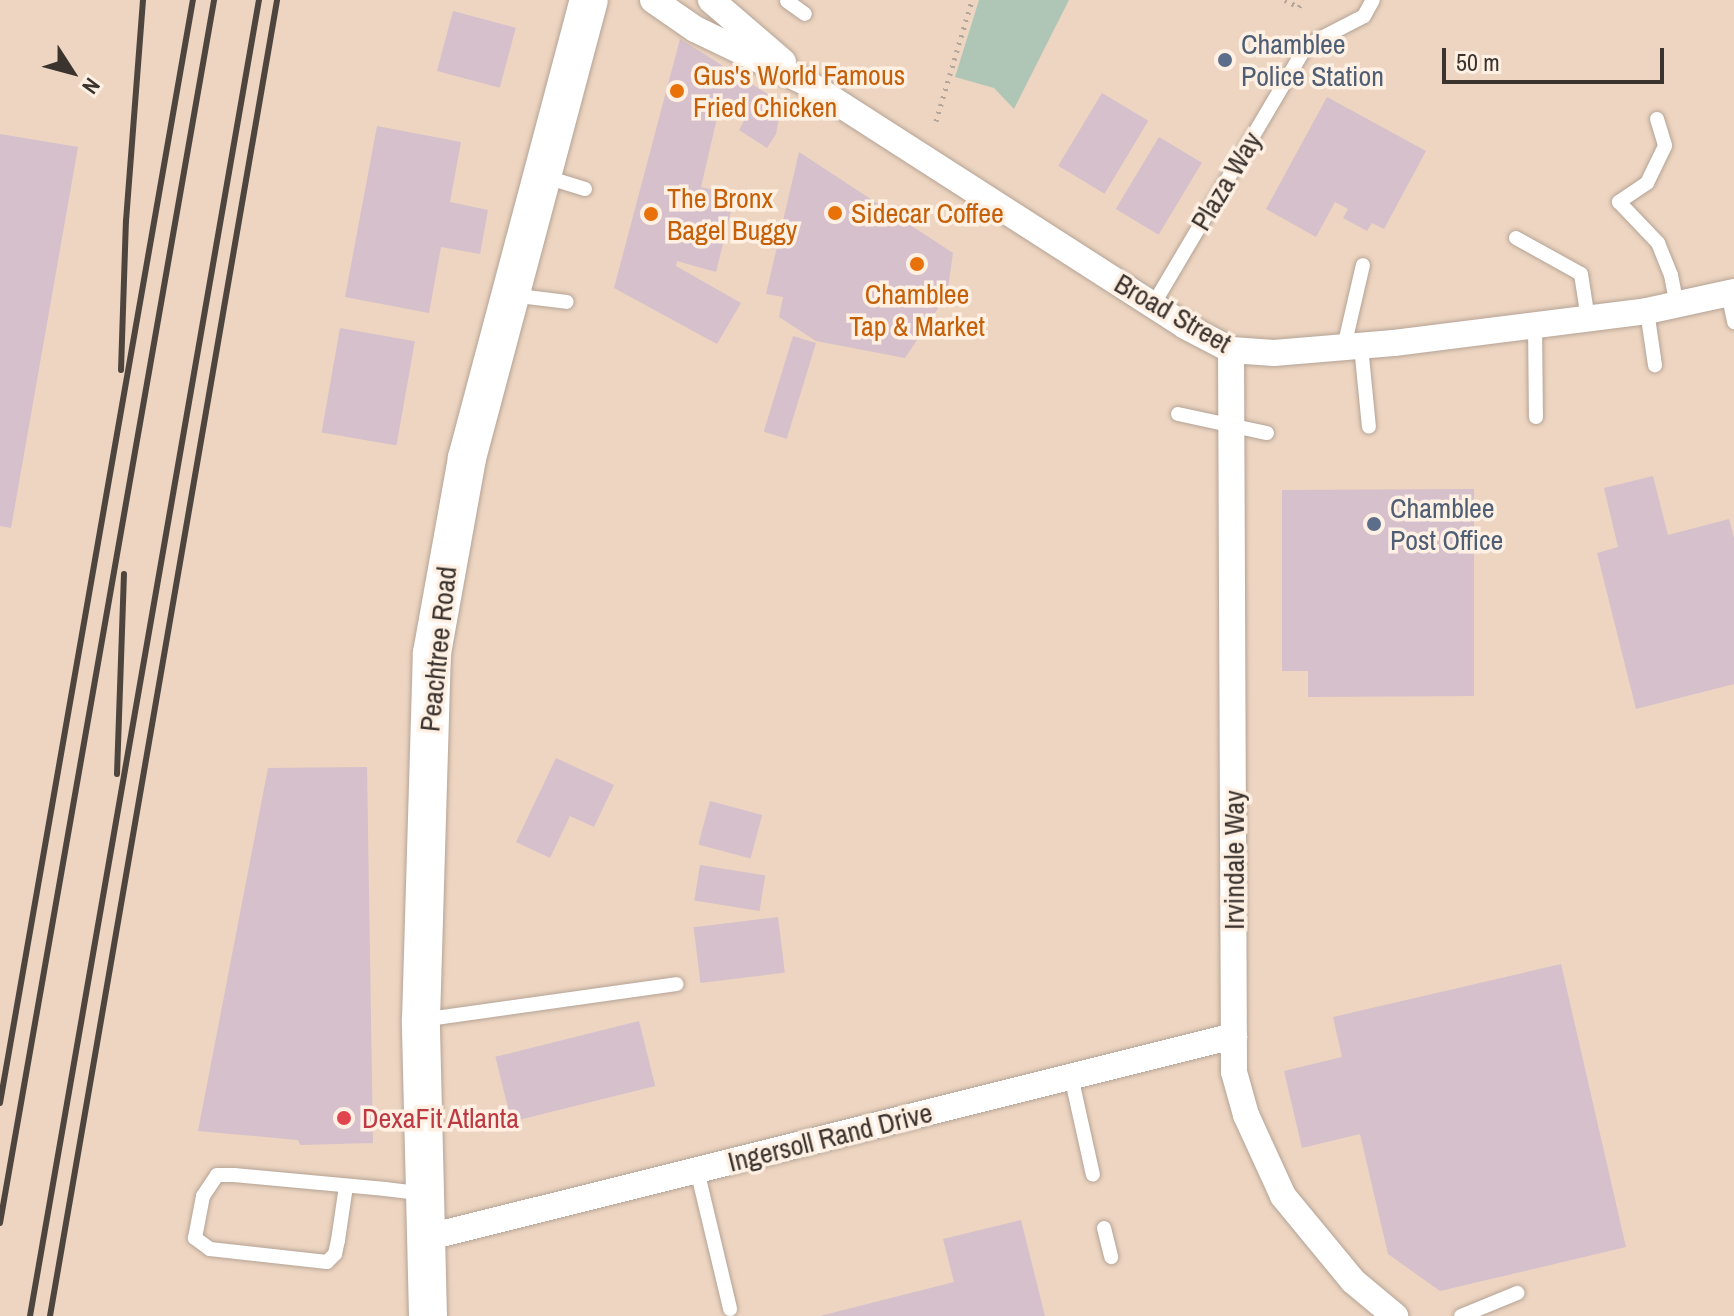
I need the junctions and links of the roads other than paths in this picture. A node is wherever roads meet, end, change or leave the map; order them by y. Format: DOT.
graph roads {
  1 [pos="589,0"];
  2 [pos="653,0"];
  3 [pos="711,0"];
  4 [pos="1373,0"];
  5 [pos="787,1"];
  6 [pos="805,14"];
  7 [pos="807,83"];
  8 [pos="1657,119"];
  9 [pos="541,175"];
  10 [pos="585,189"];
  11 [pos="1516,238"];
  12 [pos="1363,265"];
  13 [pos="1731,293"];
  14 [pos="510,295"];
  15 [pos="567,302"];
  16 [pos="1153,305"];
  17 [pos="1677,306"];
  18 [pos="1647,311"];
  19 [pos="1588,319"];
  20 [pos="1734,322"];
  21 [pos="1535,325"];
  22 [pos="1352,346"];
  23 [pos="1231,350"];
  24 [pos="1655,365"];
  25 [pos="1178,414"];
  26 [pos="1536,417"];
  27 [pos="1232,423"];
  28 [pos="1369,427"];
  29 [pos="1267,433"];
  30 [pos="676,984"];
  31 [pos="421,1020"];
  32 [pos="1234,1036"];
  33 [pos="1071,1076"];
  34 [pos="697,1170"];
  35 [pos="1093,1175"];
  36 [pos="346,1186"];
  37 [pos="425,1194"];
  38 [pos="1104,1228"];
  39 [pos="425,1238"];
  40 [pos="1111,1257"];
  41 [pos="1517,1293"];
  42 [pos="730,1309"];
  43 [pos="428,1316"];
  44 [pos="1395,1316"];
  45 [pos="1461,1316"];
  1 -- 9 [label="street, Peachtree Road"];
  2 -- 7 [label="street, Broad Street"];
  3 -- 7 [label="street, Broad Street"];
  4 -- 16 [label="lane, Plaza Way"];
  5 -- 6 [label="lane"];
  7 -- 16 [label="street, Broad Street"];
  8 -- 17 [label="lane"];
  9 -- 10 [label="lane"];
  9 -- 14 [label="street, Peachtree Road"];
  11 -- 19 [label="lane"];
  12 -- 22 [label="lane"];
  13 -- 17 [label="street, Broad Street"];
  13 -- 20 [label="lane"];
  14 -- 15 [label="lane"];
  14 -- 31 [label="street, Peachtree Road"];
  16 -- 23 [label="street, Broad Street"];
  17 -- 18 [label="street, Broad Street"];
  18 -- 19 [label="street, Broad Street"];
  18 -- 24 [label="lane"];
  19 -- 21 [label="street, Broad Street"];
  21 -- 22 [label="street, Broad Street"];
  21 -- 26 [label="lane"];
  22 -- 23 [label="street, Broad Street"];
  22 -- 28 [label="lane"];
  23 -- 27 [label="street, Irvindale Way"];
  25 -- 27 [label="lane"];
  27 -- 29 [label="lane"];
  27 -- 32 [label="street, Irvindale Way"];
  30 -- 31 [label="lane"];
  31 -- 37 [label="street, Peachtree Road"];
  32 -- 33 [label="street, Ingersoll Rand Drive"];
  32 -- 44 [label="street, Irvindale Way"];
  33 -- 34 [label="street, Ingersoll Rand Drive"];
  33 -- 35 [label="lane"];
  34 -- 39 [label="street, Ingersoll Rand Drive"];
  34 -- 42 [label="lane"];
  36 -- 36 [label="lane"];
  36 -- 37 [label="lane"];
  37 -- 39 [label="street, Peachtree Road"];
  38 -- 40 [label="lane"];
  39 -- 43 [label="street, Peachtree Road"];
  41 -- 45 [label="lane"];
}
